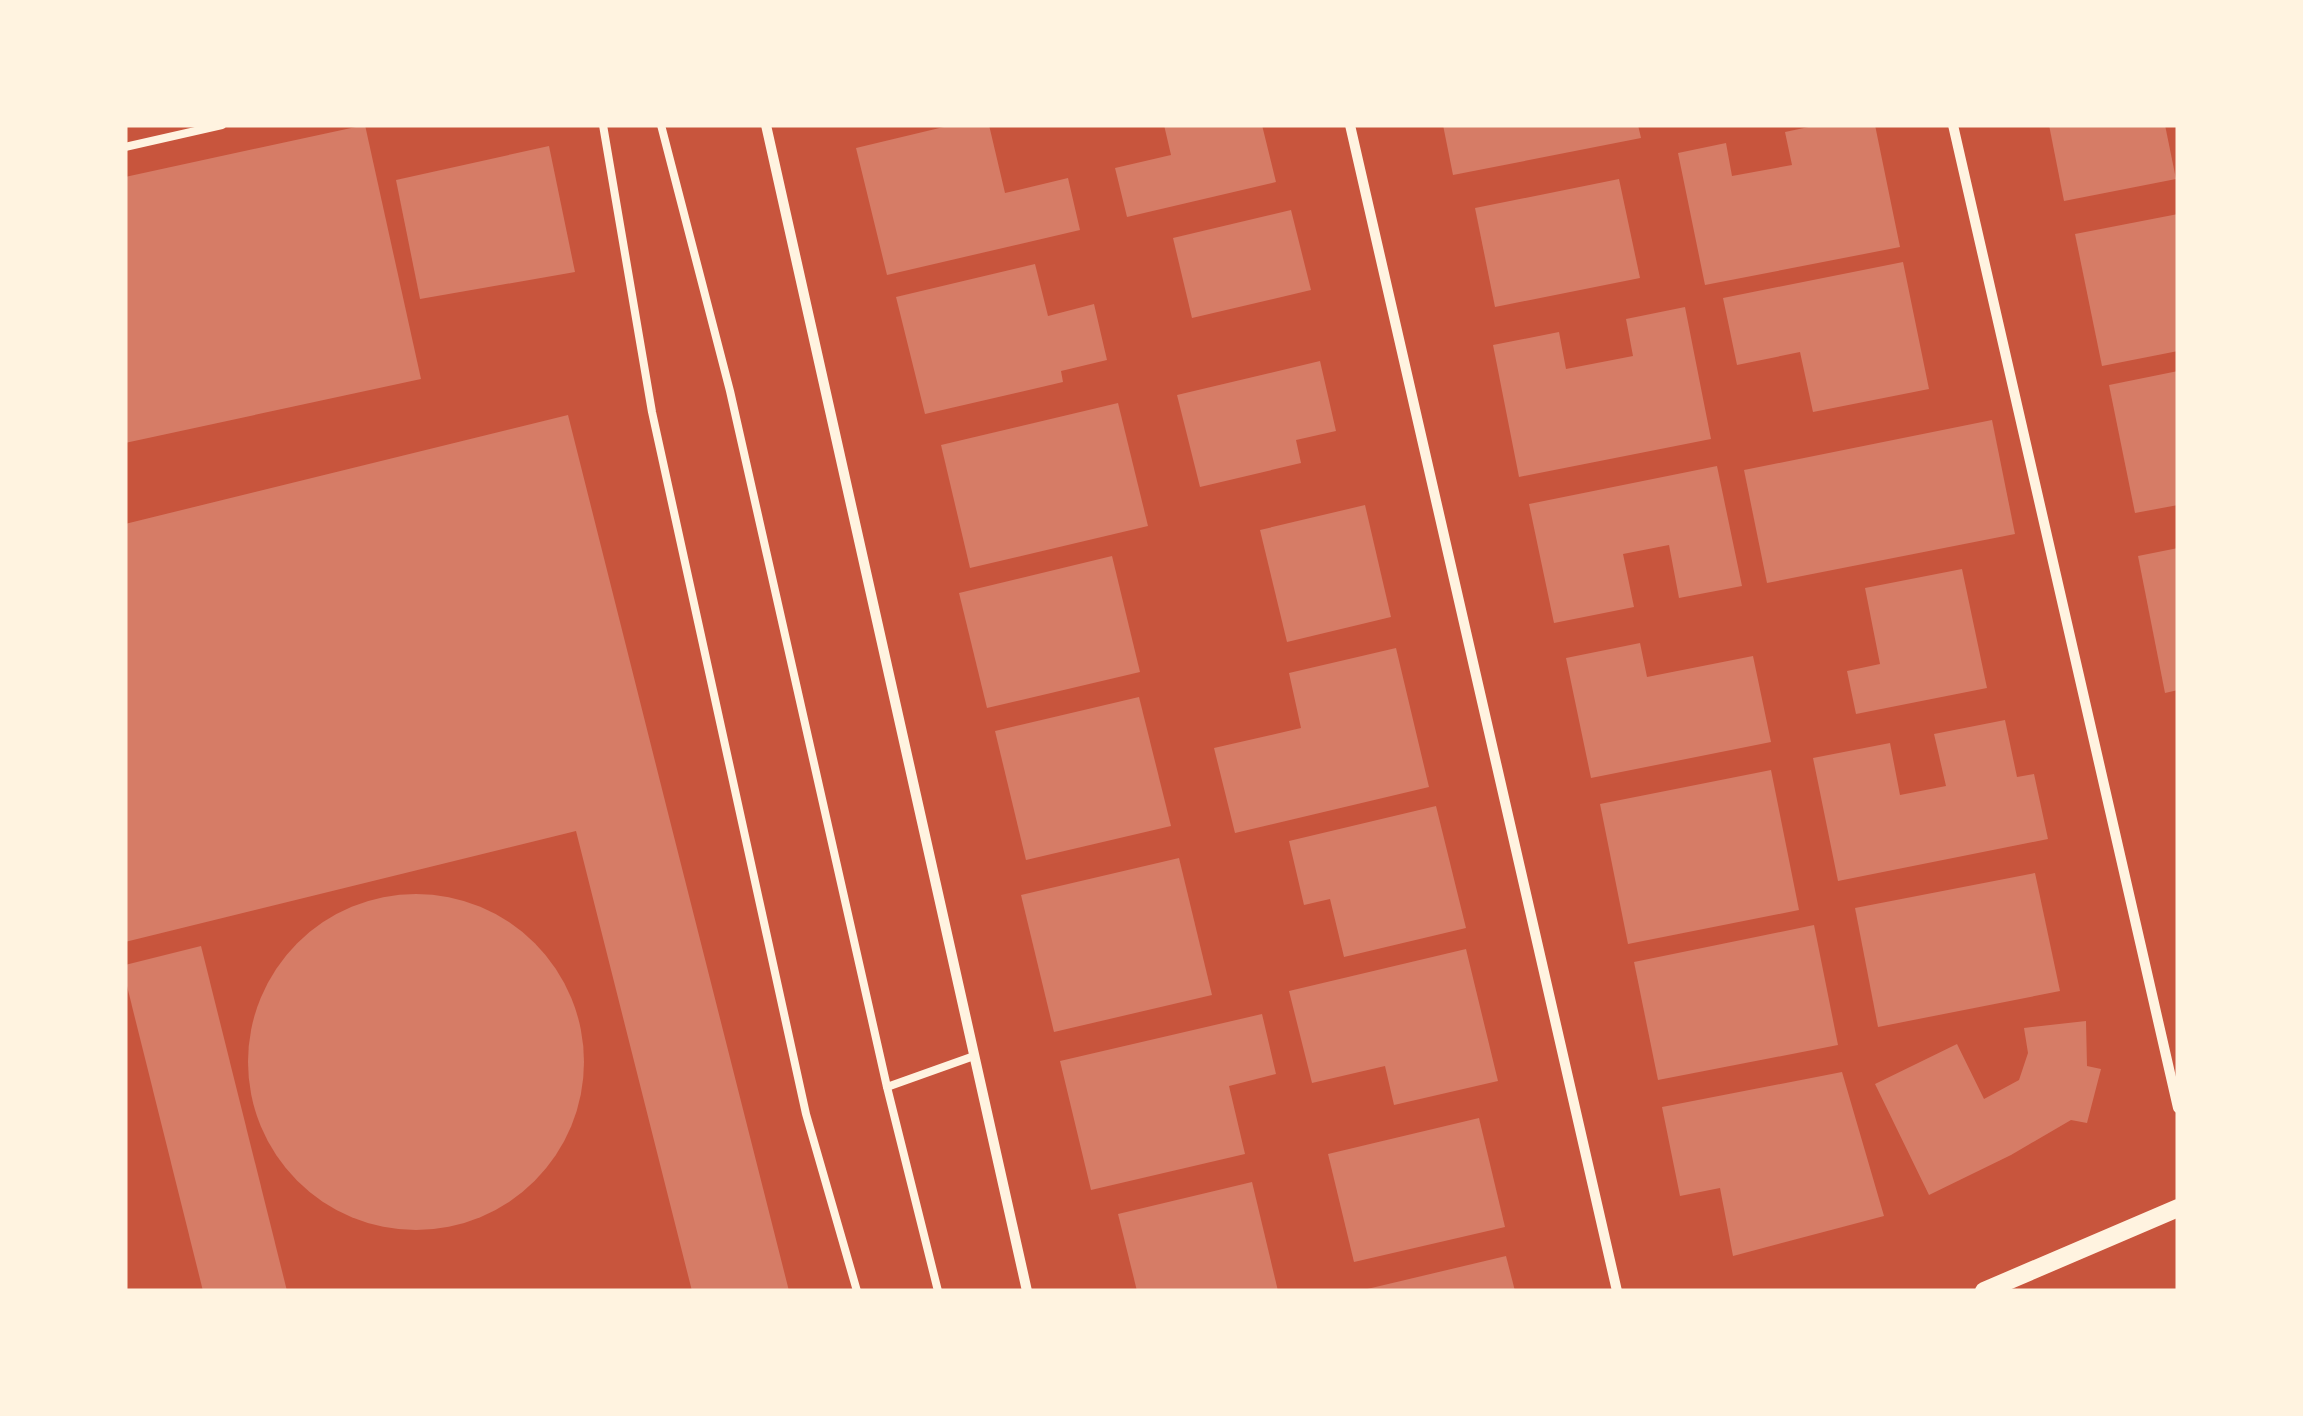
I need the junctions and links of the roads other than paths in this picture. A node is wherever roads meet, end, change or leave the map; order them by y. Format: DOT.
graph roads {
  1 [pos="222,125"];
  2 [pos="603,125"];
  3 [pos="661,125"];
  4 [pos="766,125"];
  5 [pos="1350,125"];
  6 [pos="1952,125"];
  7 [pos="125,146"];
  8 [pos="974,1056"];
  9 [pos="886,1088"];
  10 [pos="2178,1108"];
  11 [pos="2178,1208"];
  12 [pos="857,1291"];
  13 [pos="938,1291"];
  14 [pos="1027,1291"];
  15 [pos="1617,1291"];
  16 [pos="1984,1291"];
  1 -- 7 [label="lane"];
  2 -- 12 [label="lane"];
  3 -- 9 [label="lane"];
  4 -- 8 [label="street"];
  5 -- 15 [label="street"];
  6 -- 10 [label="street"];
  8 -- 9 [label="lane"];
  8 -- 14 [label="street"];
  9 -- 13 [label="lane"];
  11 -- 16 [label="street"];
}
